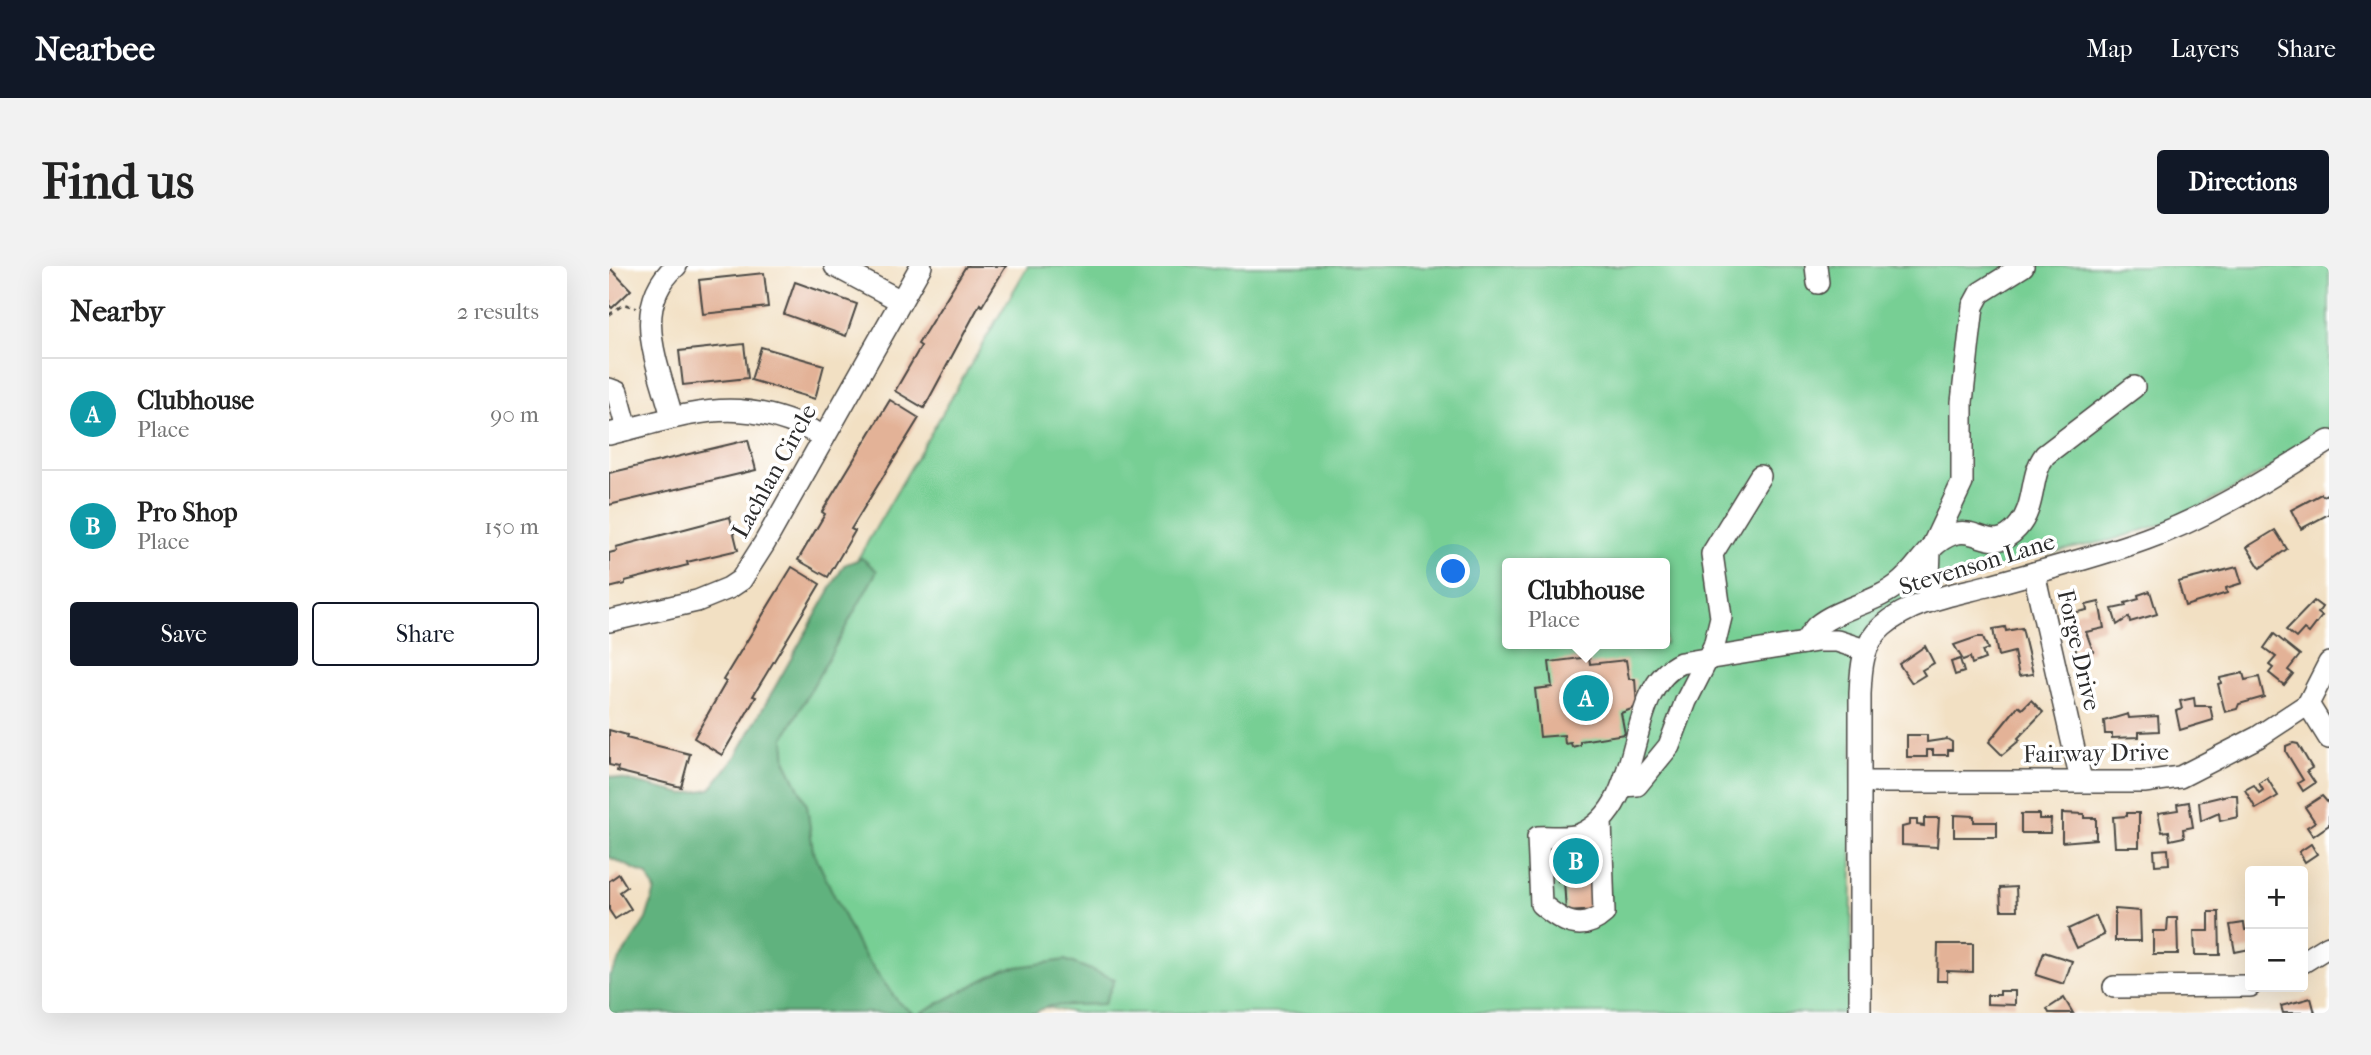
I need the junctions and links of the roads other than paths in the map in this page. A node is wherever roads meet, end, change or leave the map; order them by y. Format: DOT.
graph roads {
  1 [pos="676,266"];
  2 [pos="835,266"];
  3 [pos="921,266"];
  4 [pos="2023,266"];
  5 [pos="901,300"];
  6 [pos="2134,387"];
  7 [pos="609,389"];
  8 [pos="672,417"];
  9 [pos="618,431"];
  10 [pos="823,436"];
  11 [pos="2329,441"];
  12 [pos="1760,476"];
  13 [pos="1930,551"];
  14 [pos="2034,573"];
  15 [pos="1928,602"];
  16 [pos="609,621"];
  17 [pos="1804,643"];
  18 [pos="1865,650"];
  19 [pos="1706,659"];
  20 [pos="2329,663"];
  21 [pos="2308,704"];
  22 [pos="2329,738"];
  23 [pos="2081,780"];
  24 [pos="1861,782"];
  25 [pos="1623,786"];
  26 [pos="1601,820"];
  27 [pos="2329,946"];
  28 [pos="2308,959"];
  29 [pos="2114,986"];
  30 [pos="2245,986"];
  31 [pos="1860,1013"];
  1 -- 8 [label="street"];
  2 -- 5 [label="street"];
  3 -- 5 [label="street, Lachlan Circle"];
  4 -- 13 [label="street"];
  5 -- 10 [label="street, Lachlan Circle"];
  6 -- 13 [label="street"];
  7 -- 9 [label="street"];
  8 -- 9 [label="street"];
  8 -- 10 [label="street"];
  10 -- 16 [label="street, Lachlan Circle"];
  11 -- 14 [label="street, Stevenson Lane"];
  12 -- 19 [label="street"];
  13 -- 15 [label="street"];
  13 -- 17 [label="street"];
  14 -- 15 [label="street, Stevenson Lane"];
  14 -- 23 [label="street, Forge Drive"];
  15 -- 18 [label="street, Stevenson Lane"];
  17 -- 18 [label="street"];
  17 -- 19 [label="street"];
  18 -- 24 [label="street"];
  19 -- 25 [label="street"];
  19 -- 25 [label="street"];
  20 -- 21 [label="street, Fairway Drive"];
  21 -- 22 [label="street"];
  21 -- 23 [label="street, Fairway Drive"];
  23 -- 24 [label="street, Fairway Drive"];
  24 -- 31 [label="street"];
  25 -- 26 [label="street"];
  26 -- 26 [label="street"];
  27 -- 28 [label="street"];
  29 -- 30 [label="street"];
}
